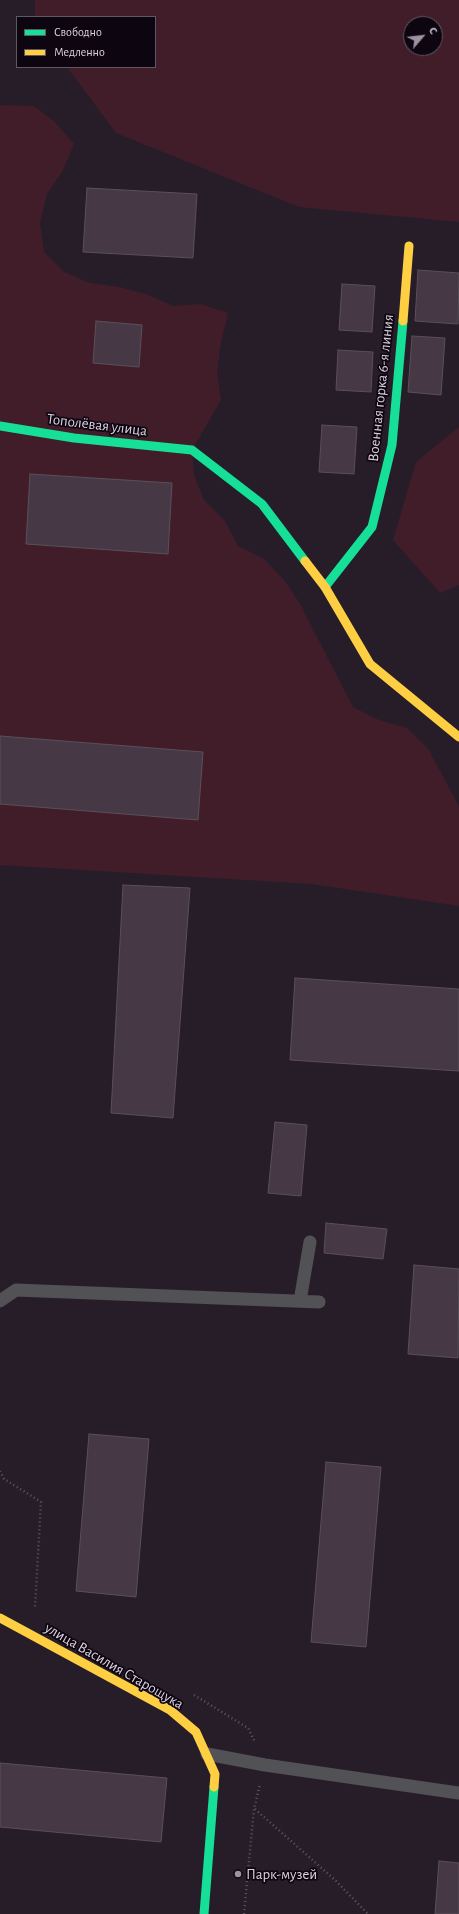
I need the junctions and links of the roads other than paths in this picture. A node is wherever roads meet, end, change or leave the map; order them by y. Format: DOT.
graph roads {
  1 [pos="409,246"];
  2 [pos="0,426"];
  3 [pos="324,587"];
  4 [pos="459,738"];
  5 [pos="310,1242"];
  6 [pos="0,1301"];
  7 [pos="300,1302"];
  8 [pos="319,1302"];
  9 [pos="0,1618"];
  10 [pos="207,1754"];
  11 [pos="459,1793"];
  12 [pos="204,1914"];
  1 -- 3 [label="street, Военная горка 6-я линия"];
  2 -- 3 [label="street, Тополёвая улица"];
  3 -- 4 [label="street"];
  5 -- 7 [label="lane"];
  6 -- 7 [label="lane"];
  7 -- 8 [label="lane"];
  9 -- 10 [label="street, улица Василия Старощука"];
  10 -- 11 [label="lane"];
  10 -- 12 [label="street, улица Василия Старощука"];
}
